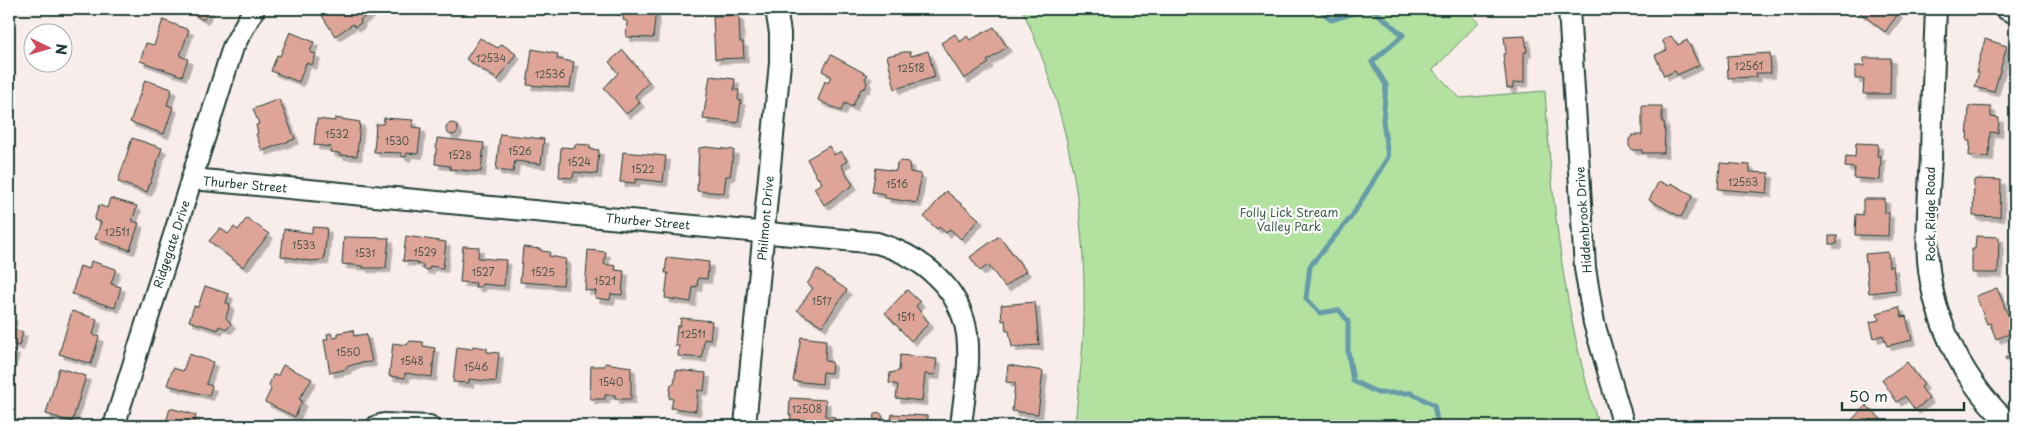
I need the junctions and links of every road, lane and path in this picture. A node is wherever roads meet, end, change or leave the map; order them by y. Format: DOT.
graph roads {
  1 [pos="254,9"];
  2 [pos="776,9"];
  3 [pos="1569,9"];
  4 [pos="1936,9"];
  5 [pos="2006,9"];
  6 [pos="2015,13"];
  7 [pos="192,179"];
  8 [pos="764,232"];
  9 [pos="114,426"];
  10 [pos="377,426"];
  11 [pos="429,426"];
  12 [pos="746,426"];
  13 [pos="962,426"];
  14 [pos="1624,426"];
  15 [pos="2012,426"];
  1 -- 7 [label="street, Ridgegate Drive"];
  2 -- 8 [label="street, Philmont Drive"];
  3 -- 14 [label="street, Hiddenbrook Drive"];
  4 -- 15 [label="street, Rock Ridge Road"];
  5 -- 6 [label="street"];
  7 -- 8 [label="street, Thurber Street"];
  7 -- 9 [label="street, Ridgegate Drive"];
  8 -- 12 [label="street, Philmont Drive"];
  8 -- 13 [label="street, Thurber Street"];
  10 -- 11 [label="street"];
}
